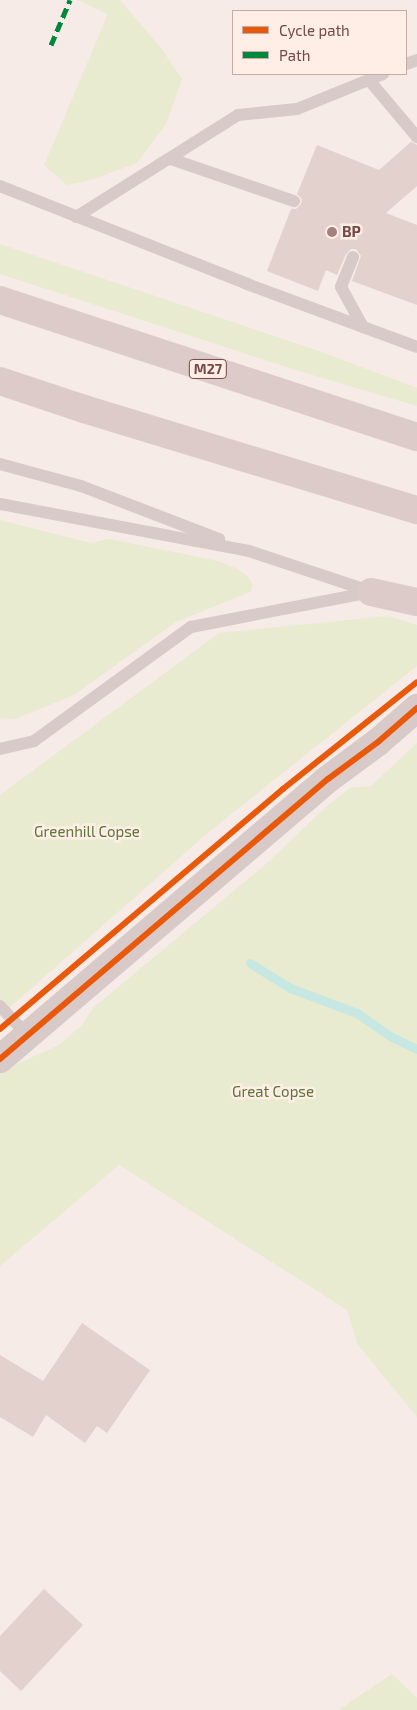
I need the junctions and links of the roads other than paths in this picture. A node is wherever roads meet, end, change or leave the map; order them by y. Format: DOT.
graph roads {
  1 [pos="381,75"];
  2 [pos="369,80"];
  3 [pos="417,137"];
  4 [pos="171,159"];
  5 [pos="0,186"];
  6 [pos="294,201"];
  7 [pos="76,217"];
  8 [pos="353,256"];
  9 [pos="0,300"];
  10 [pos="363,327"];
  11 [pos="417,347"];
  12 [pos="0,381"];
  13 [pos="417,437"];
  14 [pos="0,464"];
  15 [pos="0,504"];
  16 [pos="417,510"];
  17 [pos="249,551"];
  18 [pos="371,592"];
  19 [pos="417,602"];
  20 [pos="417,708"];
  21 [pos="0,749"];
  22 [pos="0,1006"];
  23 [pos="28,1036"];
  24 [pos="0,1059"];
  1 -- 2 [label="lane"];
  2 -- 3 [label="lane"];
  2 -- 4 [label="lane"];
  4 -- 6 [label="lane"];
  4 -- 7 [label="lane"];
  5 -- 7 [label="lane"];
  7 -- 10 [label="lane"];
  8 -- 10 [label="lane"];
  9 -- 13 [label="highway, M27"];
  10 -- 11 [label="lane"];
  12 -- 16 [label="highway"];
  14 -- 17 [label="lane"];
  15 -- 17 [label="lane"];
  17 -- 18 [label="lane"];
  18 -- 19 [label="highway"];
  18 -- 21 [label="lane"];
  20 -- 23 [label="street"];
  22 -- 23 [label="lane"];
  23 -- 24 [label="street"];
}
